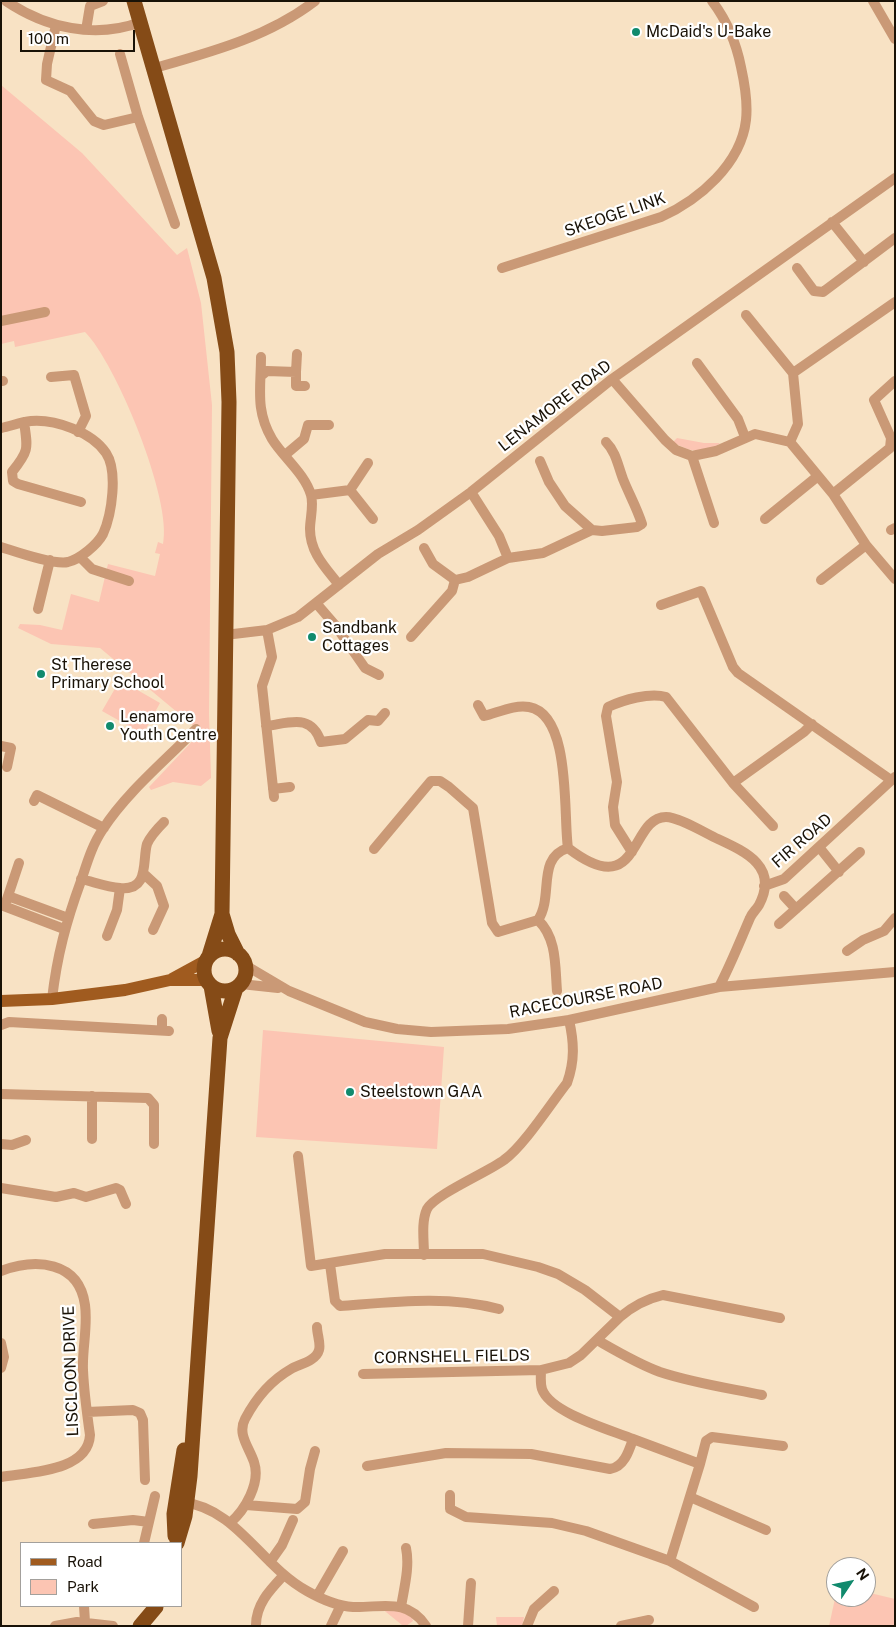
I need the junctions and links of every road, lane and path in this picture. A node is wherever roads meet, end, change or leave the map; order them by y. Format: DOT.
graph roads {
  1 [pos="6,1"];
  2 [pos="103,1"];
  3 [pos="134,1"];
  4 [pos="315,1"];
  5 [pos="712,1"];
  6 [pos="873,1"];
  7 [pos="22,6"];
  8 [pos="140,22"];
  9 [pos="56,25"];
  10 [pos="86,30"];
  11 [pos="895,39"];
  12 [pos="120,54"];
  13 [pos="155,68"];
  14 [pos="138,117"];
  15 [pos="895,178"];
  16 [pos="832,222"];
  17 [pos="175,224"];
  18 [pos="895,238"];
  19 [pos="864,262"];
  20 [pos="502,268"];
  21 [pos="797,268"];
  22 [pos="895,302"];
  23 [pos="45,312"];
  24 [pos="746,315"];
  25 [pos="1,320"];
  26 [pos="297,354"];
  27 [pos="261,358"];
  28 [pos="697,363"];
  29 [pos="296,372"];
  30 [pos="793,373"];
  31 [pos="261,376"];
  32 [pos="51,377"];
  33 [pos="612,379"];
  34 [pos="895,381"];
  35 [pos="305,386"];
  36 [pos="24,422"];
  37 [pos="329,425"];
  38 [pos="1,428"];
  39 [pos="78,432"];
  40 [pos="745,437"];
  41 [pos="606,442"];
  42 [pos="790,442"];
  43 [pos="285,455"];
  44 [pos="692,456"];
  45 [pos="540,460"];
  46 [pos="368,463"];
  47 [pos="818,476"];
  48 [pos="350,490"];
  49 [pos="471,492"];
  50 [pos="832,494"];
  51 [pos="312,496"];
  52 [pos="81,502"];
  53 [pos="373,519"];
  54 [pos="765,519"];
  55 [pos="714,523"];
  56 [pos="592,530"];
  57 [pos="866,545"];
  58 [pos="1,547"];
  59 [pos="424,548"];
  60 [pos="80,556"];
  61 [pos="508,558"];
  62 [pos="50,560"];
  63 [pos="895,579"];
  64 [pos="455,580"];
  65 [pos="821,580"];
  66 [pos="130,581"];
  67 [pos="338,585"];
  68 [pos="316,603"];
  69 [pos="661,605"];
  70 [pos="38,609"];
  71 [pos="267,630"];
  72 [pos="225,635"];
  73 [pos="411,637"];
  74 [pos="379,675"];
  75 [pos="478,704"];
  76 [pos="384,713"];
  77 [pos="812,724"];
  78 [pos="266,726"];
  79 [pos="196,729"];
  80 [pos="1,746"];
  81 [pos="7,766"];
  82 [pos="893,779"];
  83 [pos="733,783"];
  84 [pos="290,787"];
  85 [pos="34,801"];
  86 [pos="164,822"];
  87 [pos="773,826"];
  88 [pos="104,828"];
  89 [pos="819,847"];
  90 [pos="568,848"];
  91 [pos="374,849"];
  92 [pos="632,852"];
  93 [pos="860,852"];
  94 [pos="18,862"];
  95 [pos="839,872"];
  96 [pos="144,874"];
  97 [pos="81,879"];
  98 [pos="764,886"];
  99 [pos="120,888"];
  100 [pos="784,896"];
  101 [pos="5,902"];
  102 [pos="796,909"];
  103 [pos="222,914"];
  104 [pos="68,918"];
  105 [pos="895,918"];
  106 [pos="538,920"];
  107 [pos="779,924"];
  108 [pos="64,929"];
  109 [pos="153,930"];
  110 [pos="107,936"];
  111 [pos="847,951"];
  112 [pos="207,958"];
  113 [pos="242,959"];
  114 [pos="895,972"];
  115 [pos="170,980"];
  116 [pos="208,983"];
  117 [pos="238,986"];
  118 [pos="719,987"];
  119 [pos="557,990"];
  120 [pos="289,991"];
  121 [pos="52,1000"];
  122 [pos="1,1001"];
  123 [pos="569,1020"];
  124 [pos="1,1025"];
  125 [pos="165,1027"];
  126 [pos="220,1038"];
  127 [pos="1,1094"];
  128 [pos="92,1096"];
  129 [pos="92,1139"];
  130 [pos="26,1140"];
  131 [pos="1,1144"];
  132 [pos="154,1144"];
  133 [pos="298,1156"];
  134 [pos="1,1188"];
  135 [pos="126,1204"];
  136 [pos="424,1255"];
  137 [pos="330,1264"];
  138 [pos="1,1271"];
  139 [pos="499,1309"];
  140 [pos="620,1317"];
  141 [pos="780,1318"];
  142 [pos="317,1327"];
  143 [pos="597,1340"];
  144 [pos="1,1343"];
  145 [pos="1,1368"];
  146 [pos="541,1370"];
  147 [pos="363,1374"];
  148 [pos="762,1395"];
  149 [pos="87,1412"];
  150 [pos="633,1439"];
  151 [pos="783,1446"];
  152 [pos="315,1451"];
  153 [pos="700,1464"];
  154 [pos="367,1466"];
  155 [pos="1,1477"];
  156 [pos="145,1480"];
  157 [pos="450,1495"];
  158 [pos="155,1496"];
  159 [pos="690,1496"];
  160 [pos="182,1502"];
  161 [pos="246,1505"];
  162 [pos="293,1520"];
  163 [pos="149,1522"];
  164 [pos="230,1523"];
  165 [pos="93,1524"];
  166 [pos="766,1530"];
  167 [pos="144,1542"];
  168 [pos="176,1542"];
  169 [pos="406,1548"];
  170 [pos="344,1551"];
  171 [pos="670,1561"];
  172 [pos="270,1562"];
  173 [pos="284,1576"];
  174 [pos="471,1583"];
  175 [pos="554,1591"];
  176 [pos="317,1596"];
  177 [pos="341,1605"];
  178 [pos="84,1607"];
  179 [pos="155,1607"];
  180 [pos="156,1607"];
  181 [pos="401,1607"];
  182 [pos="754,1607"];
  183 [pos="649,1620"];
  184 [pos="85,1622"];
  185 [pos="66,1625"];
  186 [pos="256,1625"];
  187 [pos="55,1626"];
  188 [pos="113,1626"];
  189 [pos="140,1626"];
  190 [pos="154,1626"];
  191 [pos="331,1626"];
  192 [pos="426,1626"];
  193 [pos="468,1626"];
  194 [pos="527,1626"];
  195 [pos="621,1626"];
  1 -- 7 [label="street"];
  2 -- 10 [label="street"];
  3 -- 8 [label="highway"];
  4 -- 13 [label="street"];
  5 -- 20 [label="street, SKEOGE LINK"];
  6 -- 11 [label="street"];
  7 -- 9 [label="street"];
  8 -- 10 [label="street"];
  8 -- 13 [label="highway"];
  9 -- 10 [label="street"];
  9 -- 14 [label="street"];
  12 -- 14 [label="street"];
  13 -- 72 [label="highway"];
  14 -- 17 [label="street"];
  15 -- 16 [label="street, LENAMORE ROAD"];
  16 -- 19 [label="street"];
  16 -- 33 [label="street, LENAMORE ROAD"];
  18 -- 19 [label="street"];
  19 -- 21 [label="street"];
  22 -- 30 [label="street"];
  23 -- 25 [label="street"];
  24 -- 30 [label="street"];
  26 -- 29 [label="street"];
  27 -- 31 [label="street"];
  28 -- 40 [label="street"];
  29 -- 31 [label="street"];
  29 -- 35 [label="street"];
  30 -- 42 [label="street"];
  31 -- 43 [label="street"];
  32 -- 39 [label="street"];
  33 -- 44 [label="street"];
  33 -- 49 [label="street, LENAMORE ROAD"];
  34 -- 50 [label="street"];
  36 -- 38 [label="street"];
  36 -- 39 [label="street"];
  36 -- 52 [label="street"];
  37 -- 43 [label="street"];
  39 -- 60 [label="street"];
  40 -- 42 [label="street"];
  40 -- 44 [label="street"];
  41 -- 56 [label="street"];
  42 -- 47 [label="street"];
  43 -- 51 [label="street"];
  44 -- 55 [label="street"];
  45 -- 56 [label="street"];
  46 -- 48 [label="street"];
  47 -- 50 [label="street"];
  47 -- 54 [label="street"];
  48 -- 51 [label="street"];
  48 -- 53 [label="street"];
  49 -- 61 [label="street"];
  49 -- 67 [label="street, LENAMORE ROAD"];
  50 -- 57 [label="street"];
  51 -- 67 [label="street"];
  56 -- 61 [label="street"];
  57 -- 63 [label="street"];
  57 -- 65 [label="street"];
  58 -- 62 [label="street"];
  59 -- 64 [label="street"];
  60 -- 62 [label="street"];
  60 -- 66 [label="street"];
  61 -- 64 [label="street"];
  62 -- 70 [label="street"];
  64 -- 73 [label="street"];
  67 -- 68 [label="street, LENAMORE ROAD"];
  68 -- 71 [label="street, LENAMORE ROAD"];
  68 -- 74 [label="street"];
  69 -- 77 [label="street"];
  71 -- 72 [label="street, LENAMORE ROAD"];
  71 -- 78 [label="street"];
  72 -- 103 [label="highway"];
  75 -- 90 [label="street"];
  76 -- 78 [label="street"];
  77 -- 82 [label="street"];
  77 -- 83 [label="street"];
  78 -- 84 [label="street"];
  79 -- 88 [label="street"];
  80 -- 81 [label="street"];
  82 -- 89 [label="street, FIR ROAD"];
  83 -- 87 [label="street"];
  83 -- 92 [label="street"];
  85 -- 88 [label="street"];
  86 -- 96 [label="street"];
  88 -- 97 [label="street"];
  89 -- 95 [label="street"];
  89 -- 98 [label="street, FIR ROAD"];
  90 -- 92 [label="street"];
  90 -- 106 [label="street"];
  91 -- 106 [label="street"];
  92 -- 98 [label="street"];
  93 -- 95 [label="street"];
  94 -- 101 [label="street"];
  95 -- 102 [label="street"];
  96 -- 99 [label="street"];
  96 -- 109 [label="street"];
  97 -- 99 [label="street"];
  97 -- 104 [label="street"];
  98 -- 118 [label="street, FIR ROAD"];
  99 -- 110 [label="street"];
  100 -- 102 [label="street"];
  101 -- 104 [label="street"];
  101 -- 108 [label="street"];
  102 -- 107 [label="street"];
  103 -- 112 [label="highway"];
  103 -- 113 [label="highway"];
  104 -- 108 [label="street"];
  105 -- 111 [label="street"];
  106 -- 119 [label="street"];
  108 -- 121 [label="street"];
  112 -- 113 [label="highway"];
  112 -- 115 [label="main road"];
  112 -- 116 [label="highway"];
  113 -- 117 [label="highway"];
  113 -- 120 [label="street, RACECOURSE ROAD"];
  114 -- 118 [label="street, RACECOURSE ROAD"];
  115 -- 116 [label="main road"];
  115 -- 121 [label="main road"];
  116 -- 117 [label="highway"];
  116 -- 126 [label="highway"];
  117 -- 120 [label="street, RACECOURSE ROAD"];
  117 -- 126 [label="highway"];
  118 -- 123 [label="street, RACECOURSE ROAD"];
  120 -- 123 [label="street, RACECOURSE ROAD"];
  121 -- 122 [label="main road"];
  123 -- 136 [label="street"];
  124 -- 125 [label="street"];
  126 -- 160 [label="highway"];
  127 -- 128 [label="street"];
  128 -- 129 [label="street"];
  128 -- 132 [label="street"];
  130 -- 131 [label="street"];
  133 -- 137 [label="street"];
  134 -- 135 [label="street"];
  136 -- 137 [label="street"];
  136 -- 140 [label="street"];
  137 -- 139 [label="street"];
  138 -- 149 [label="street, LISCLOON DRIVE"];
  140 -- 141 [label="street, CORNSHELL FIELDS"];
  140 -- 143 [label="street, CORNSHELL FIELDS"];
  142 -- 161 [label="street"];
  143 -- 146 [label="street, CORNSHELL FIELDS"];
  143 -- 148 [label="street"];
  144 -- 145 [label="street"];
  146 -- 147 [label="street, CORNSHELL FIELDS"];
  146 -- 150 [label="street, CORNSHELL FIELDS"];
  149 -- 155 [label="street, LISCLOON DRIVE"];
  149 -- 156 [label="street"];
  150 -- 153 [label="street, CORNSHELL FIELDS"];
  150 -- 154 [label="street"];
  151 -- 153 [label="street"];
  152 -- 161 [label="street"];
  153 -- 159 [label="street"];
  157 -- 171 [label="street"];
  158 -- 163 [label="street"];
  159 -- 166 [label="street"];
  159 -- 171 [label="street"];
  160 -- 164 [label="street"];
  160 -- 168 [label="highway"];
  161 -- 164 [label="street"];
  162 -- 172 [label="street"];
  163 -- 165 [label="street"];
  163 -- 167 [label="street"];
  164 -- 172 [label="street"];
  169 -- 181 [label="street"];
  170 -- 176 [label="street"];
  171 -- 182 [label="street"];
  172 -- 173 [label="street"];
  173 -- 176 [label="street"];
  173 -- 186 [label="street"];
  174 -- 193 [label="street"];
  175 -- 194 [label="street"];
  176 -- 177 [label="street"];
  177 -- 181 [label="street"];
  177 -- 191 [label="street"];
  178 -- 184 [label="street"];
  179 -- 189 [label="highway"];
  180 -- 190 [label="highway"];
  181 -- 192 [label="street"];
  183 -- 195 [label="street"];
  184 -- 185 [label="street"];
  184 -- 188 [label="street"];
  185 -- 187 [label="street"];
}
